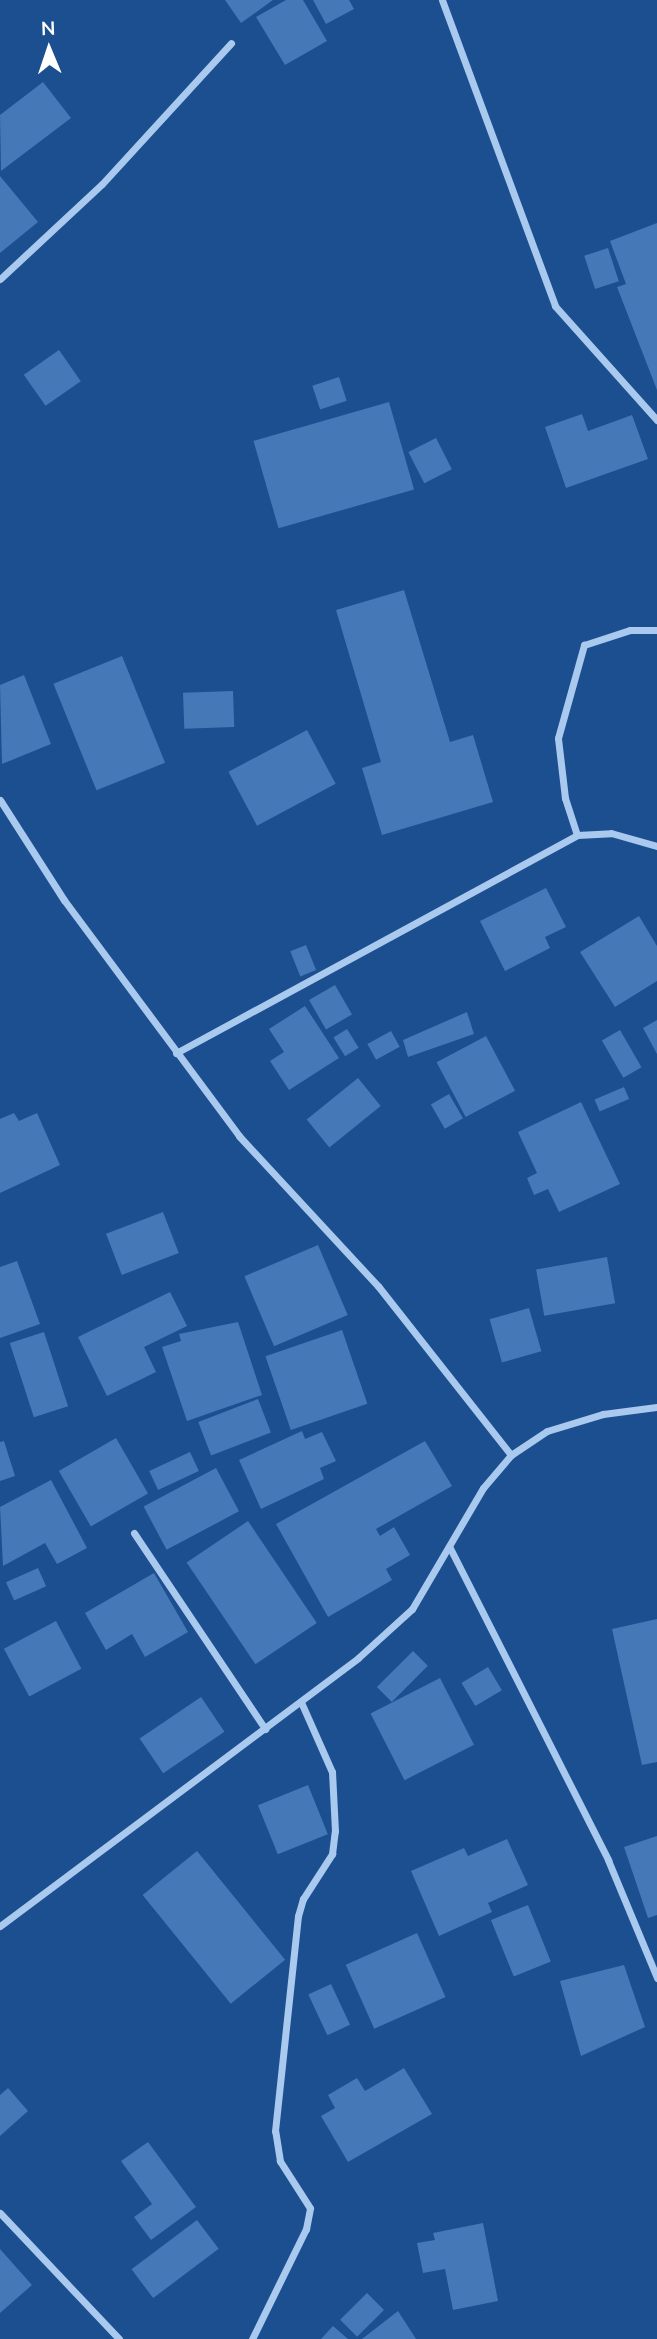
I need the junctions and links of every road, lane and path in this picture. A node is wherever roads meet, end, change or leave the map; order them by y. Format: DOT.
graph roads {
  1 [pos="442,0"];
  2 [pos="231,43"];
  3 [pos="0,278"];
  4 [pos="657,420"];
  5 [pos="657,630"];
  6 [pos="0,800"];
  7 [pos="4,817"];
  8 [pos="577,835"];
  9 [pos="657,846"];
  10 [pos="176,1054"];
  11 [pos="657,1407"];
  12 [pos="511,1455"];
  13 [pos="134,1533"];
  14 [pos="450,1548"];
  15 [pos="301,1702"];
  16 [pos="265,1729"];
  17 [pos="0,1926"];
  18 [pos="657,1978"];
  19 [pos="0,2213"];
  20 [pos="119,2339"];
  21 [pos="252,2339"];
  1 -- 4 [label="street"];
  2 -- 3 [label="street"];
  5 -- 8 [label="street"];
  6 -- 7 [label="street"];
  7 -- 10 [label="street"];
  8 -- 9 [label="street"];
  8 -- 10 [label="street"];
  10 -- 12 [label="street"];
  11 -- 12 [label="street"];
  12 -- 14 [label="street"];
  13 -- 16 [label="street"];
  14 -- 15 [label="street"];
  14 -- 18 [label="street"];
  15 -- 16 [label="street"];
  15 -- 21 [label="street"];
  16 -- 17 [label="street"];
  19 -- 20 [label="street"];
}
